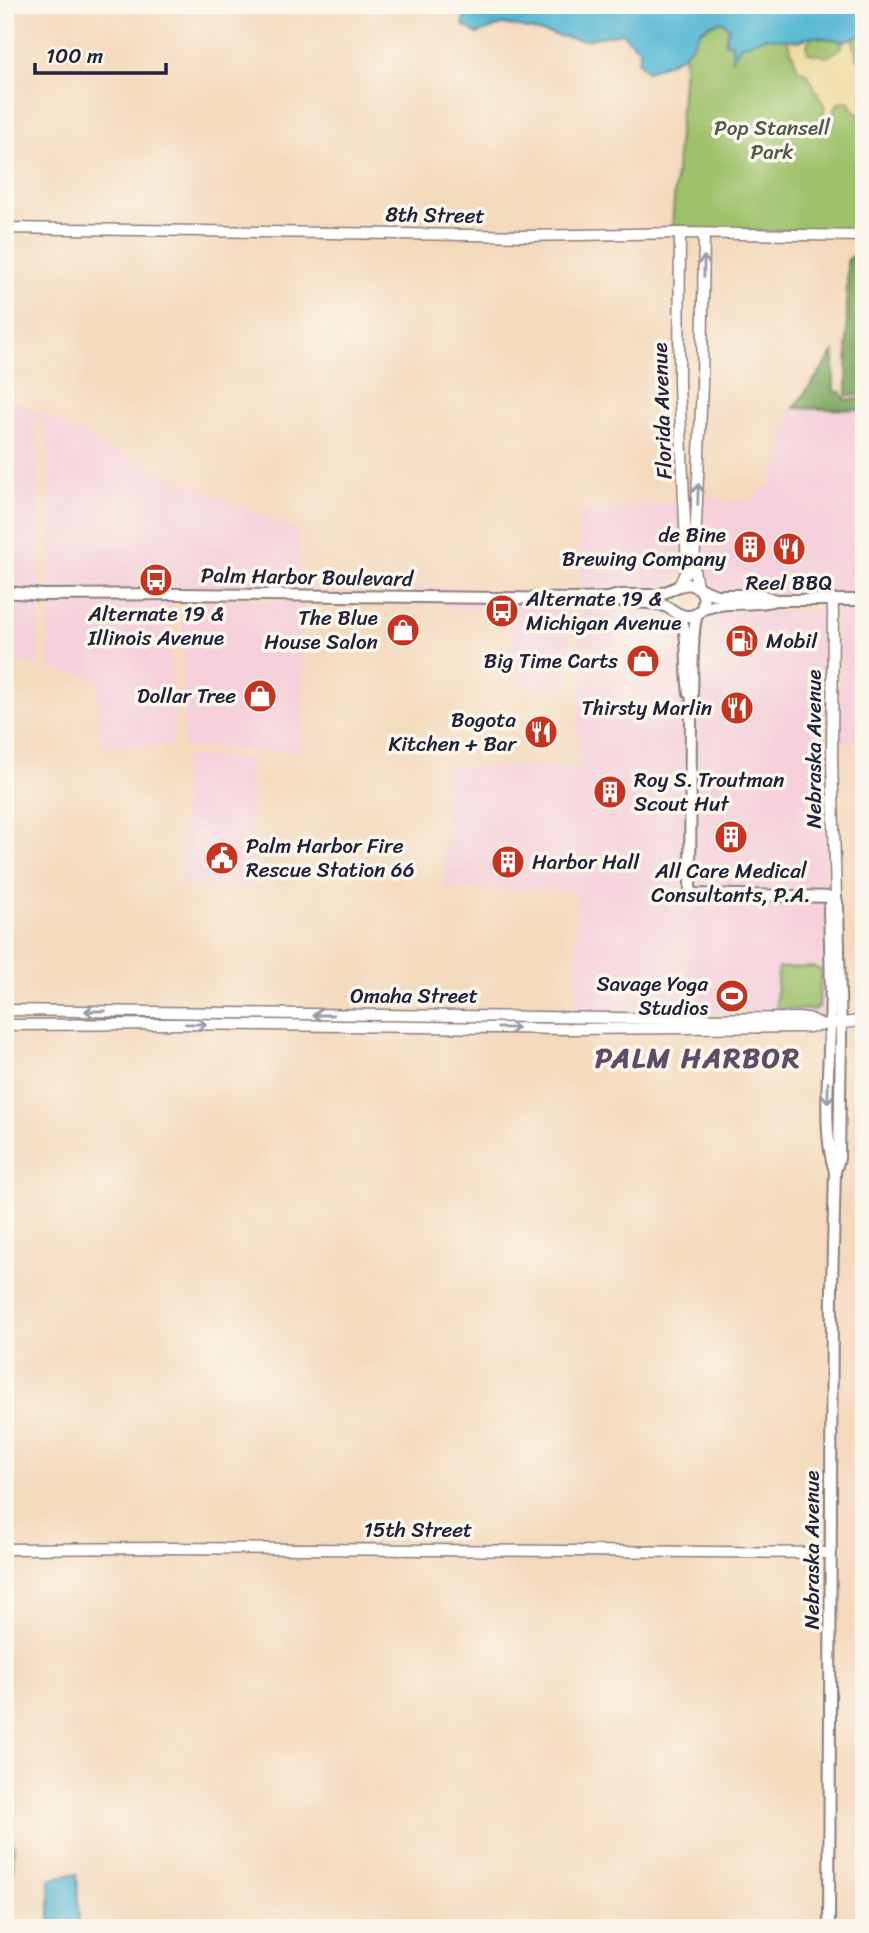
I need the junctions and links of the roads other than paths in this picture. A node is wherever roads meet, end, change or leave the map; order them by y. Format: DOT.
graph roads {
  1 [pos="5,229"];
  2 [pos="680,233"];
  3 [pos="704,234"];
  4 [pos="864,236"];
  5 [pos="677,587"];
  6 [pos="698,587"];
  7 [pos="5,592"];
  8 [pos="608,598"];
  9 [pos="775,600"];
  10 [pos="833,600"];
  11 [pos="864,600"];
  12 [pos="700,611"];
  13 [pos="677,613"];
  14 [pos="691,710"];
  15 [pos="836,897"];
  16 [pos="5,1010"];
  17 [pos="864,1020"];
  18 [pos="835,1024"];
  19 [pos="5,1025"];
  20 [pos="864,1027"];
  21 [pos="5,1549"];
  22 [pos="831,1553"];
  23 [pos="829,1928"];
  1 -- 2 [label="street, 8th Street"];
  2 -- 3 [label="street, 8th Street"];
  2 -- 5 [label="street, Florida Avenue"];
  3 -- 4 [label="street, 8th Street"];
  6 -- 3 [label="street, Florida Avenue, one-way"];
  5 -- 6 [label="main road"];
  5 -- 8 [label="main road, Palm Harbor Boulevard"];
  5 -- 13 [label="main road"];
  6 -- 9 [label="main road"];
  6 -- 12 [label="main road"];
  7 -- 8 [label="main road, Palm Harbor Boulevard"];
  8 -- 13 [label="main road, Palm Harbor Boulevard"];
  9 -- 10 [label="main road"];
  9 -- 12 [label="main road"];
  10 -- 11 [label="main road"];
  10 -- 15 [label="street, Nebraska Avenue"];
  12 -- 13 [label="main road"];
  12 -- 14 [label="main road"];
  13 -- 14 [label="main road"];
  14 -- 15 [label="main road"];
  15 -- 18 [label="main road, Nebraska Avenue"];
  18 -- 16 [label="street, Omaha Street, one-way"];
  17 -- 18 [label="street, Omaha Street"];
  19 -- 18 [label="street, Omaha Street, one-way"];
  18 -- 20 [label="street, Omaha Street"];
  18 -- 22 [label="main road, Nebraska Avenue"];
  21 -- 22 [label="street, 15th Street"];
  22 -- 23 [label="main road, Nebraska Avenue"];
}
